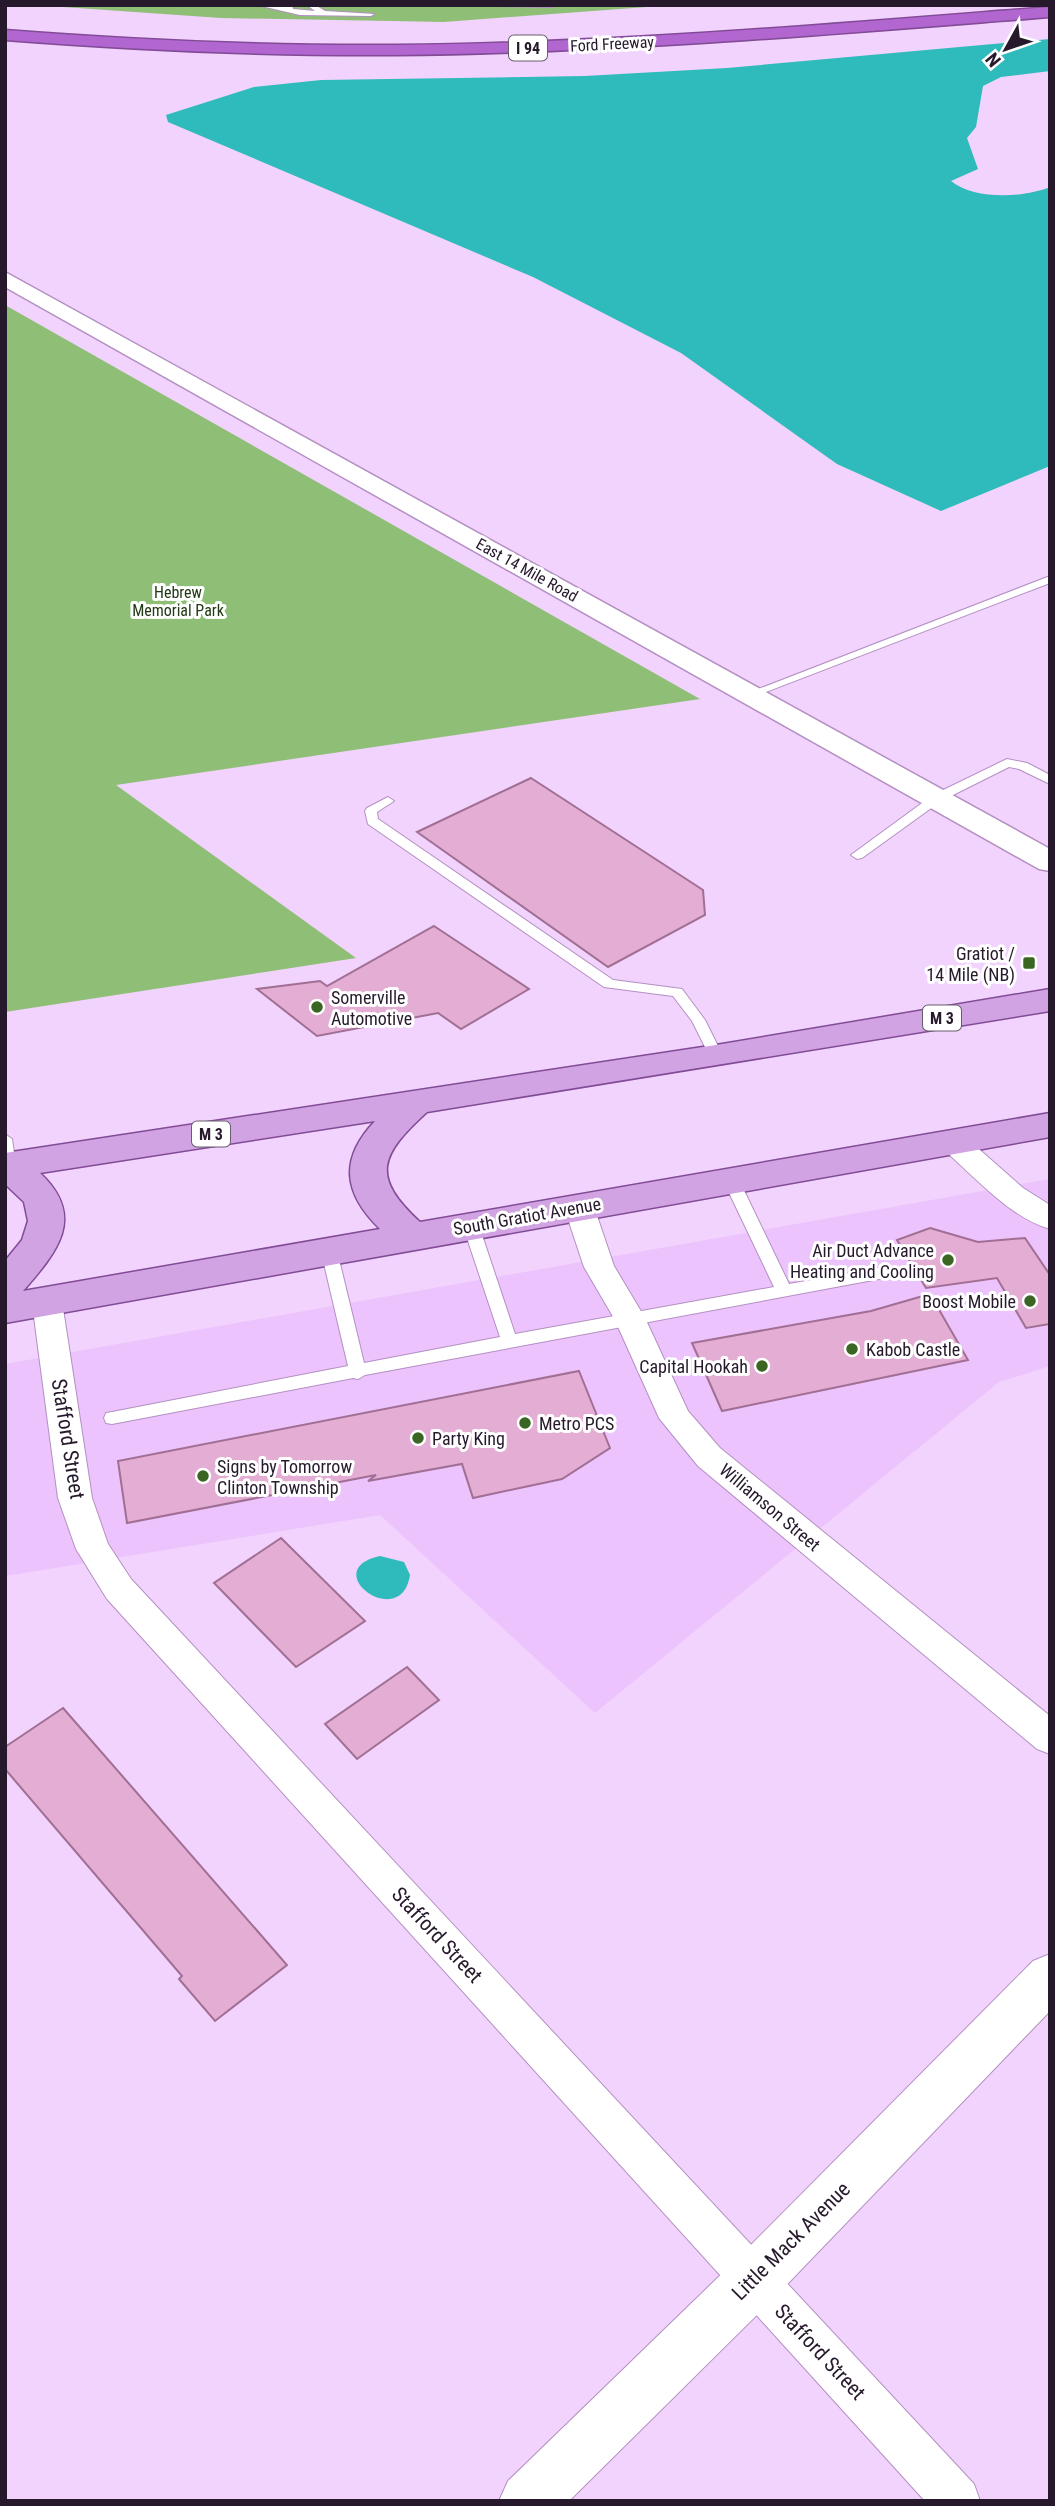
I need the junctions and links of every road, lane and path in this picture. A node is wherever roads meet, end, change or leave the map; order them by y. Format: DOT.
graph roads {
  1 [pos="260,5"];
  2 [pos="303,5"];
  3 [pos="310,5"];
  4 [pos="438,5"];
  5 [pos="553,5"];
  6 [pos="951,5"];
  7 [pos="281,7"];
  8 [pos="1050,12"];
  9 [pos="324,13"];
  10 [pos="371,14"];
  11 [pos="5,19"];
  12 [pos="5,34"];
  13 [pos="5,278"];
  14 [pos="1050,579"];
  15 [pos="750,695"];
  16 [pos="1050,780"];
  17 [pos="937,799"];
  18 [pos="388,801"];
  19 [pos="857,855"];
  20 [pos="1050,862"];
  21 [pos="1050,1000"];
  22 [pos="716,1056"];
  23 [pos="417,1102"];
  24 [pos="1050,1125"];
  25 [pos="953,1142"];
  26 [pos="6,1157"];
  27 [pos="731,1180"];
  28 [pos="579,1207"];
  29 [pos="1050,1219"];
  30 [pos="471,1226"];
  31 [pos="411,1236"];
  32 [pos="328,1251"];
  33 [pos="878,1274"];
  34 [pos="5,1287"];
  35 [pos="784,1291"];
  36 [pos="47,1302"];
  37 [pos="5,1309"];
  38 [pos="630,1318"];
  39 [pos="510,1343"];
  40 [pos="358,1373"];
  41 [pos="112,1418"];
  42 [pos="1050,1738"];
  43 [pos="1050,1977"];
  44 [pos="754,2280"];
  45 [pos="528,2501"];
  46 [pos="957,2501"];
  1 -- 7 [label="lane"];
  2 -- 7 [label="lane"];
  3 -- 9 [label="lane"];
  4 -- 5 [label="lane"];
  6 -- 11 [label="highway, Ford Freeway / I 94"];
  7 -- 9 [label="lane"];
  8 -- 12 [label="highway, Ford Freeway / I 94"];
  9 -- 10 [label="lane"];
  13 -- 15 [label="main road, East 14 Mile Road"];
  14 -- 15 [label="lane"];
  15 -- 17 [label="main road, East 14 Mile Road"];
  16 -- 17 [label="lane"];
  17 -- 19 [label="lane"];
  17 -- 20 [label="main road, East 14 Mile Road"];
  18 -- 22 [label="lane"];
  21 -- 22 [label="main road, M 3"];
  22 -- 23 [label="main road, M 3"];
  23 -- 26 [label="main road, M 3"];
  23 -- 31 [label="main road"];
  24 -- 25 [label="main road, South Gratiot Avenue"];
  25 -- 27 [label="main road, South Gratiot Avenue"];
  25 -- 29 [label="street"];
  26 -- 34 [label="main road"];
  27 -- 28 [label="main road, South Gratiot Avenue"];
  27 -- 35 [label="lane"];
  28 -- 30 [label="main road, South Gratiot Avenue"];
  28 -- 38 [label="street, Williamson Street"];
  30 -- 31 [label="main road, South Gratiot Avenue"];
  30 -- 39 [label="lane"];
  31 -- 32 [label="main road, South Gratiot Avenue"];
  32 -- 36 [label="main road, South Gratiot Avenue"];
  32 -- 40 [label="lane"];
  33 -- 35 [label="lane"];
  35 -- 38 [label="lane"];
  36 -- 37 [label="main road, South Gratiot Avenue"];
  36 -- 44 [label="street, Stafford Street"];
  38 -- 39 [label="lane"];
  38 -- 42 [label="street, Williamson Street"];
  39 -- 40 [label="lane"];
  40 -- 41 [label="lane"];
  43 -- 44 [label="street, Little Mack Avenue"];
  44 -- 45 [label="street, Little Mack Avenue"];
  44 -- 46 [label="street, Stafford Street"];
}
